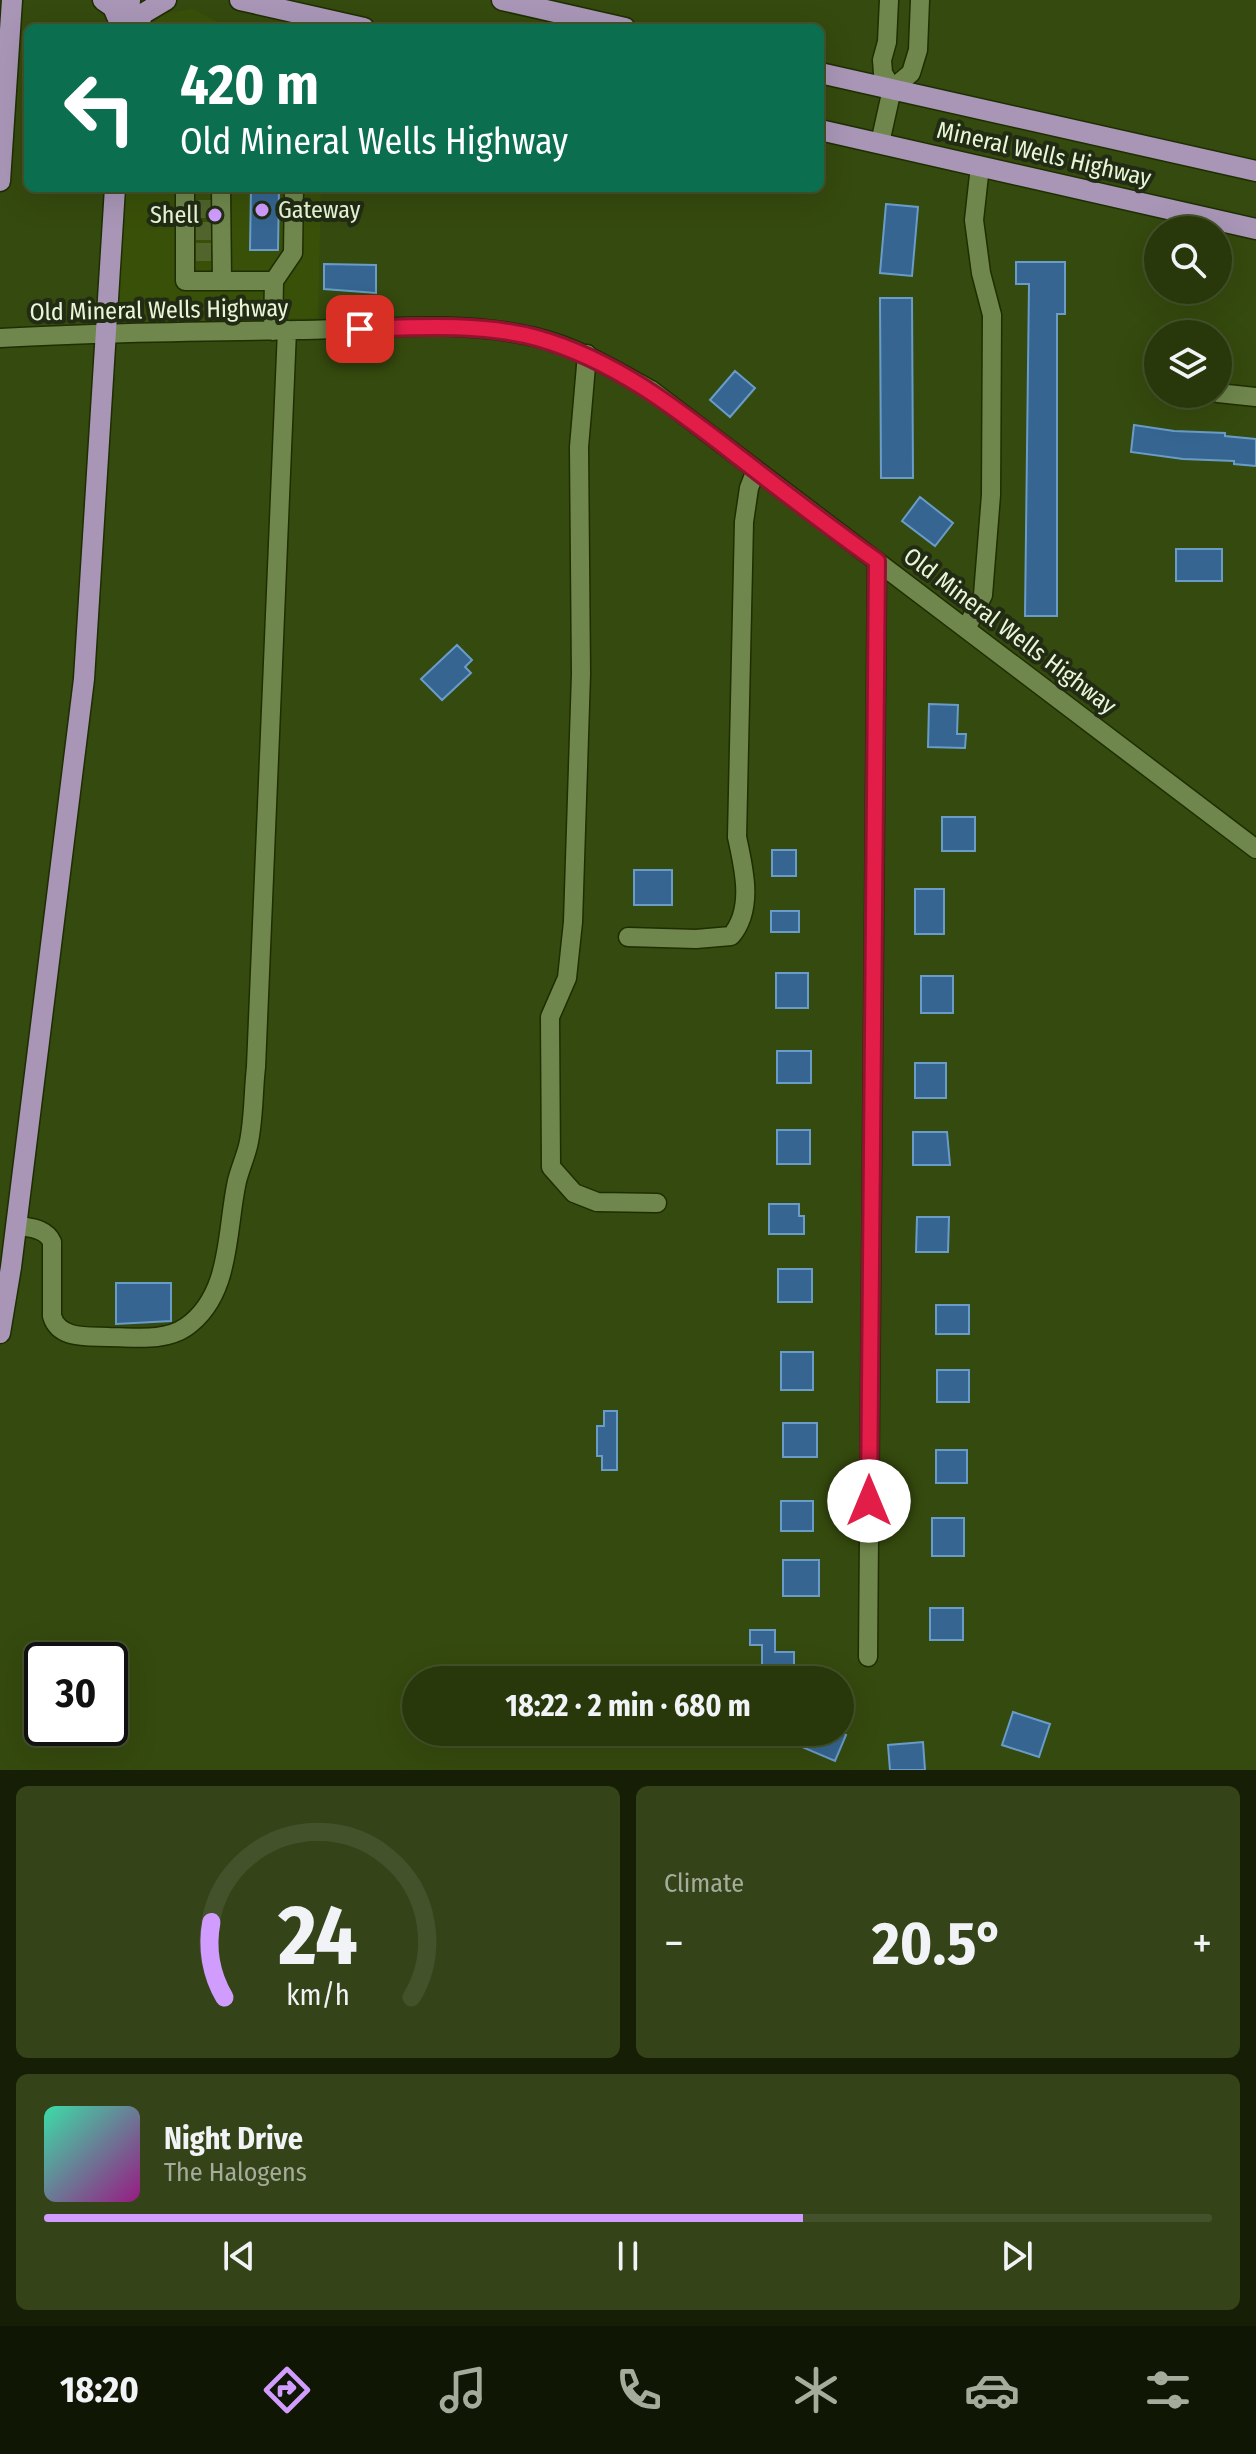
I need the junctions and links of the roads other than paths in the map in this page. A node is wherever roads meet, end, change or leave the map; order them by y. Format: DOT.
graph roads {
  1 [pos="4,0"];
  2 [pos="12,0"];
  3 [pos="25,0"];
  4 [pos="103,0"];
  5 [pos="130,0"];
  6 [pos="166,0"];
  7 [pos="240,0"];
  8 [pos="502,0"];
  9 [pos="889,0"];
  10 [pos="920,0"];
  11 [pos="298,20"];
  12 [pos="123,24"];
  13 [pos="126,24"];
  14 [pos="137,24"];
  15 [pos="331,24"];
  16 [pos="607,24"];
  17 [pos="10,25"];
  18 [pos="824,74"];
  19 [pos="892,89"];
  20 [pos="824,131"];
  21 [pos="880,143"];
  22 [pos="980,166"];
  23 [pos="1256,171"];
  24 [pos="0,181"];
  25 [pos="115,192"];
  26 [pos="189,192"];
  27 [pos="218,192"];
  28 [pos="294,192"];
  29 [pos="204,209"];
  30 [pos="1256,229"];
  31 [pos="204,231"];
  32 [pos="204,252"];
  33 [pos="222,281"];
  34 [pos="274,281"];
  35 [pos="280,330"];
  36 [pos="106,332"];
  37 [pos="0,338"];
  38 [pos="587,354"];
  39 [pos="1232,394"];
  40 [pos="1256,397"];
  41 [pos="756,470"];
  42 [pos="877,561"];
  43 [pos="966,629"];
  44 [pos="1256,849"];
  45 [pos="628,937"];
  46 [pos="657,1203"];
  47 [pos="16,1225"];
  48 [pos="0,1333"];
  49 [pos="868,1657"];
  1 -- 17 [label="main road"];
  2 -- 17 [label="main road"];
  3 -- 17 [label="main road"];
  4 -- 12 [label="main road"];
  5 -- 13 [label="main road"];
  6 -- 14 [label="main road"];
  7 -- 11 [label="main road"];
  8 -- 16 [label="main road"];
  9 -- 19 [label="street"];
  10 -- 19 [label="street"];
  11 -- 15 [label="main road"];
  17 -- 24 [label="main road"];
  18 -- 19 [label="main road, Mineral Wells Highway"];
  19 -- 21 [label="street"];
  19 -- 23 [label="main road, Mineral Wells Highway"];
  20 -- 21 [label="main road, Mineral Wells Highway"];
  21 -- 22 [label="main road, Mineral Wells Highway"];
  22 -- 30 [label="main road, Mineral Wells Highway"];
  22 -- 43 [label="street"];
  25 -- 36 [label="main road"];
  26 -- 29 [label="street"];
  27 -- 29 [label="street"];
  28 -- 34 [label="street"];
  29 -- 31 [label="street"];
  29 -- 31 [label="street"];
  31 -- 32 [label="street"];
  31 -- 32 [label="street"];
  32 -- 33 [label="street"];
  32 -- 33 [label="street"];
  33 -- 34 [label="street"];
  34 -- 35 [label="street"];
  35 -- 36 [label="street, Old Mineral Wells Highway"];
  35 -- 38 [label="street, Old Mineral Wells Highway"];
  35 -- 47 [label="street"];
  36 -- 37 [label="street, Old Mineral Wells Highway"];
  36 -- 47 [label="main road"];
  38 -- 41 [label="street, Old Mineral Wells Highway"];
  38 -- 46 [label="street"];
  39 -- 40 [label="street"];
  41 -- 42 [label="street, Old Mineral Wells Highway"];
  41 -- 45 [label="street"];
  42 -- 43 [label="street, Old Mineral Wells Highway"];
  42 -- 49 [label="street"];
  43 -- 44 [label="street, Old Mineral Wells Highway"];
  47 -- 48 [label="main road"];
}
